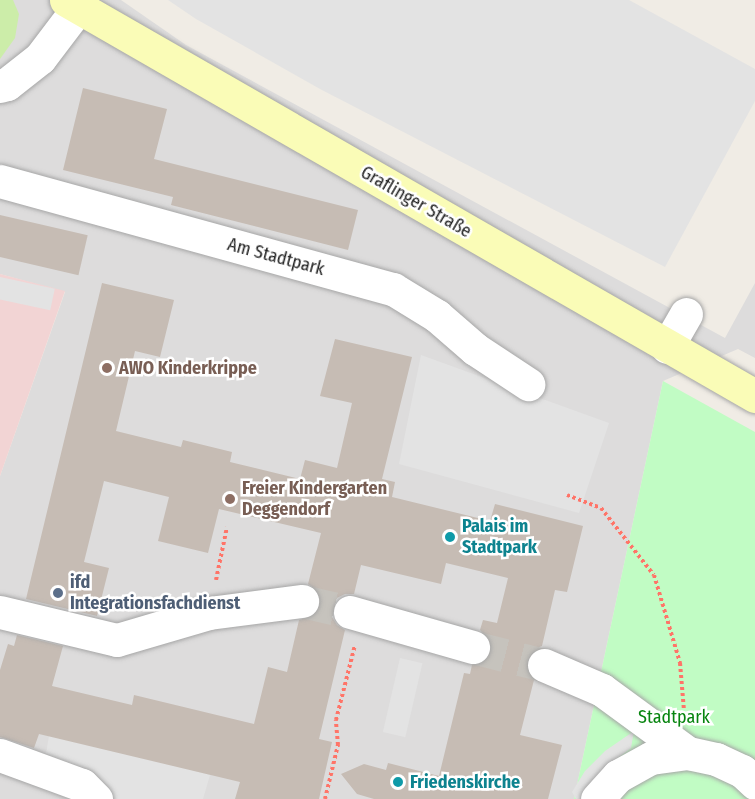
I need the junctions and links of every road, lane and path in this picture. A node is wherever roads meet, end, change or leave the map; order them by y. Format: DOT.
graph roads {
  1 [pos="72,4"];
  2 [pos="0,86"];
  3 [pos="0,181"];
  4 [pos="686,314"];
  5 [pos="667,347"];
  6 [pos="528,384"];
  7 [pos="755,396"];
  8 [pos="567,495"];
  9 [pos="227,527"];
  10 [pos="302,601"];
  11 [pos="0,612"];
  12 [pos="209,612"];
  13 [pos="356,614"];
  14 [pos="473,647"];
  15 [pos="544,665"];
  16 [pos="688,753"];
  17 [pos="0,755"];
  18 [pos="755,783"];
  19 [pos="96,799"];
  20 [pos="325,799"];
  21 [pos="597,799"];
  1 -- 2 [label="street, Graflinger Straße"];
  1 -- 5 [label="street, Graflinger Straße"];
  3 -- 6 [label="street, Am Stadtpark"];
  4 -- 5 [label="street"];
  5 -- 7 [label="street, Graflinger Straße"];
  8 -- 16 [label="path"];
  9 -- 12 [label="path"];
  10 -- 12 [label="street"];
  11 -- 12 [label="street"];
  13 -- 14 [label="street"];
  13 -- 20 [label="path"];
  15 -- 16 [label="street"];
  16 -- 18 [label="street"];
  16 -- 21 [label="street"];
  17 -- 19 [label="street"];
}
